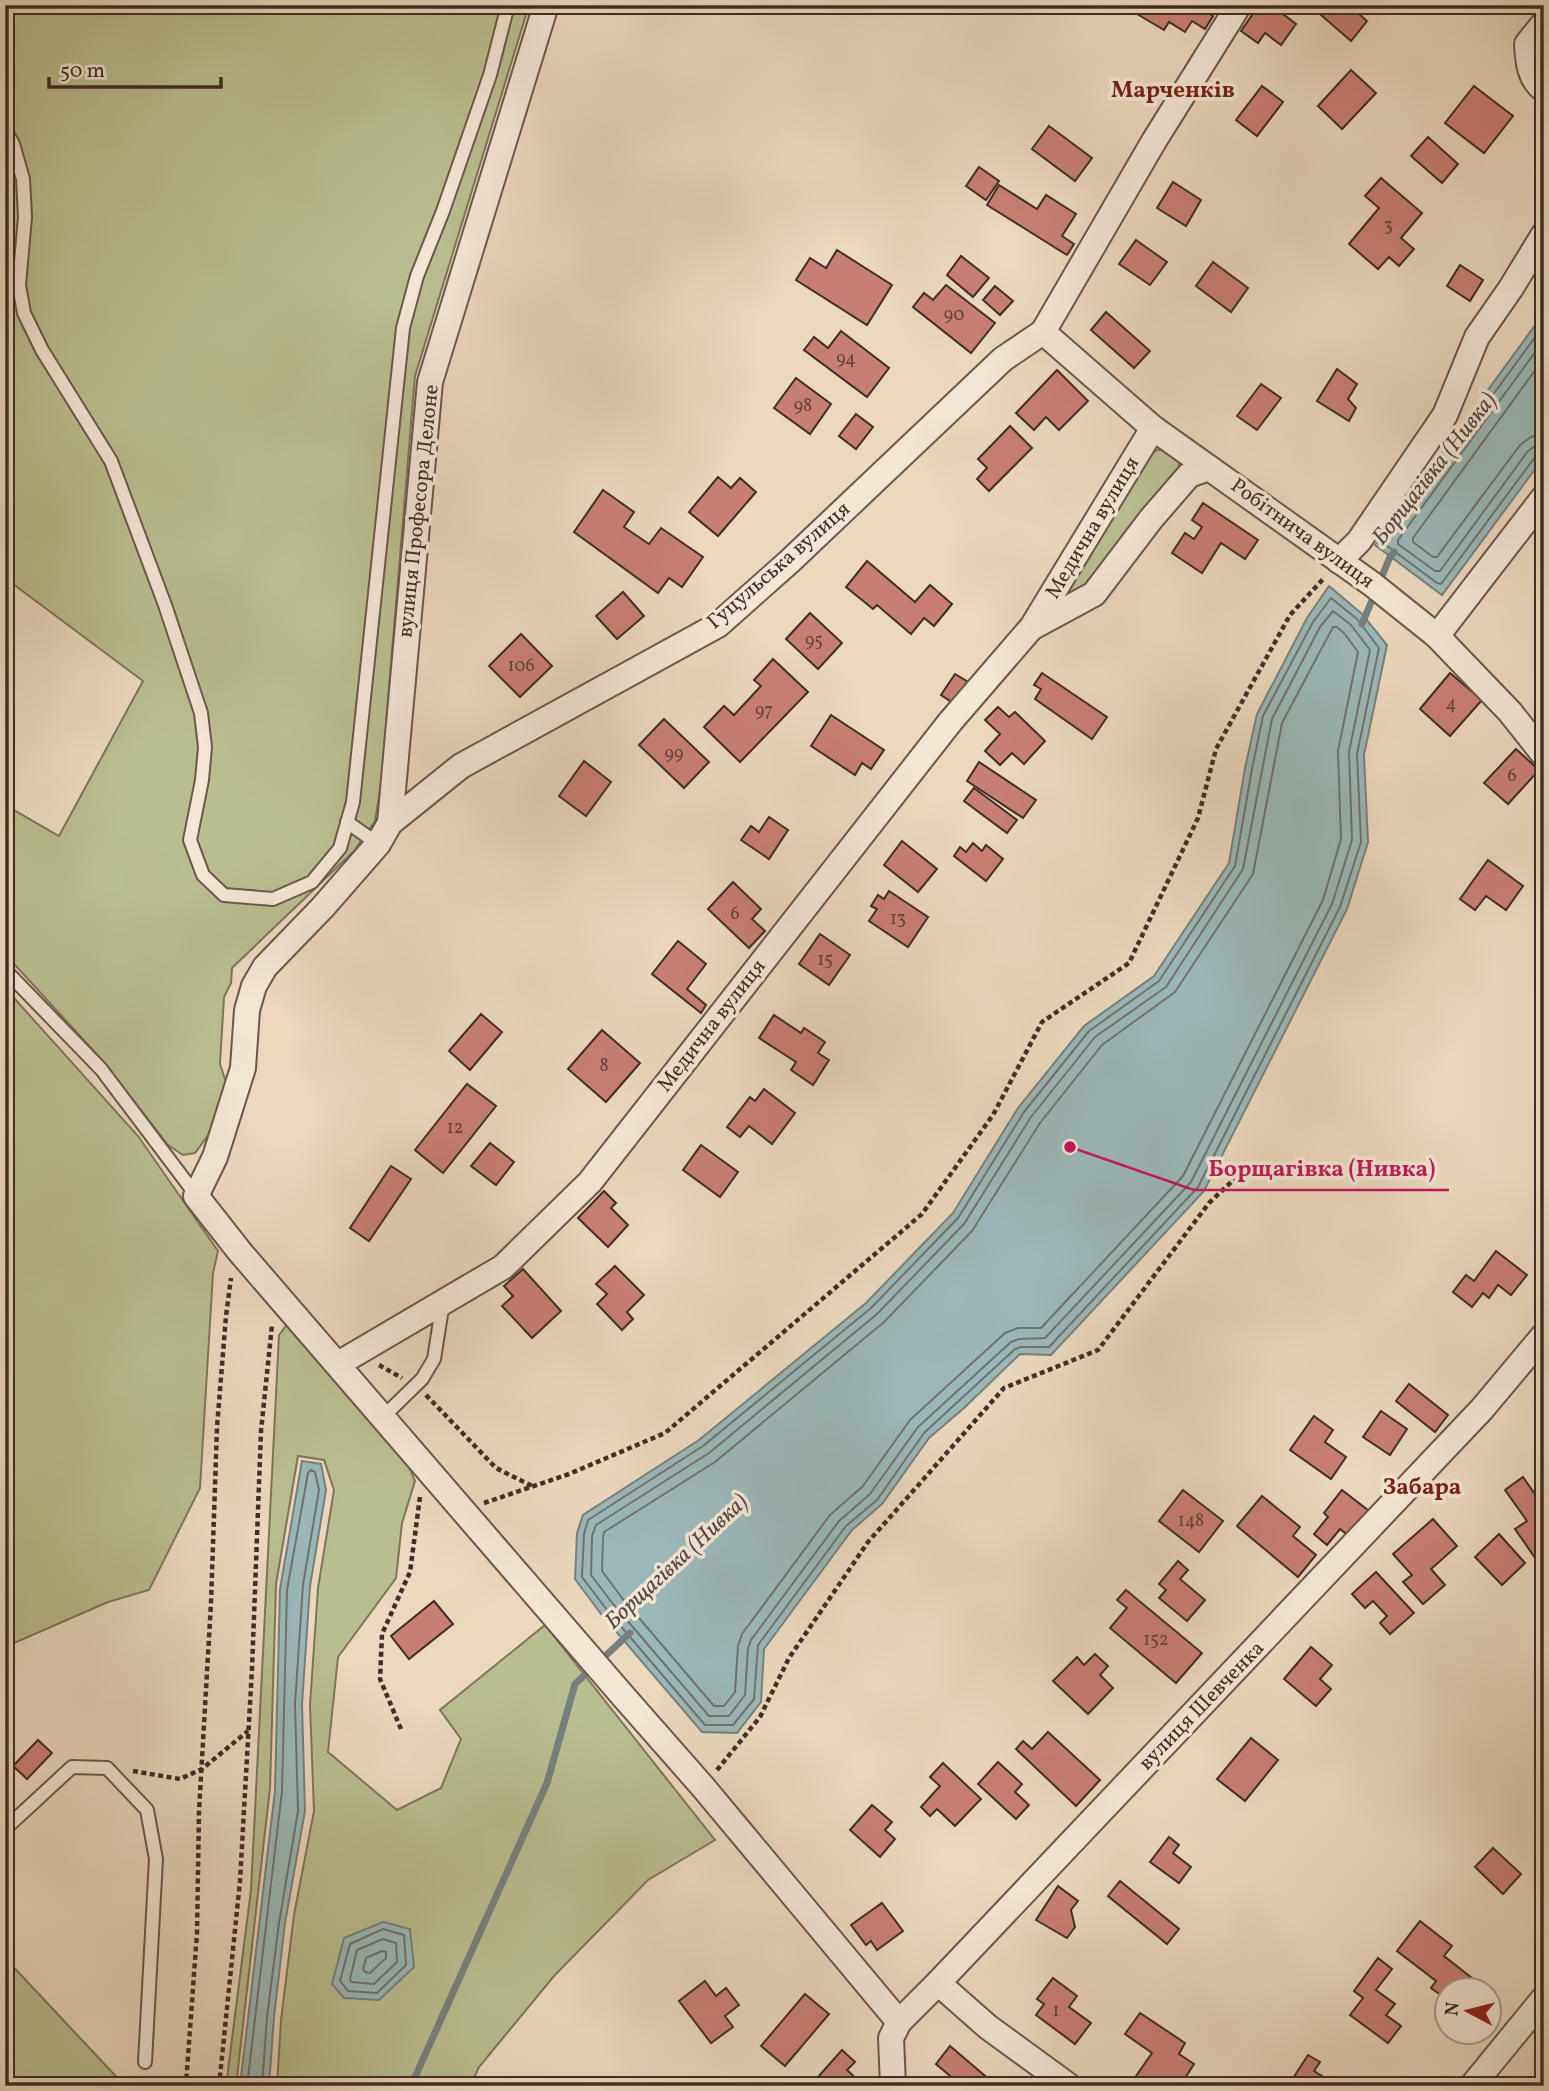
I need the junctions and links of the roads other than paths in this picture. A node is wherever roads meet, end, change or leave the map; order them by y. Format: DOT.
graph roads {
  1 [pos="508,5"];
  2 [pos="546,5"];
  3 [pos="1240,5"];
  4 [pos="1544,23"];
  5 [pos="1544,90"];
  6 [pos="5,130"];
  7 [pos="1544,234"];
  8 [pos="1043,332"];
  9 [pos="1153,428"];
  10 [pos="1209,468"];
  11 [pos="1544,497"];
  12 [pos="1339,561"];
  13 [pos="1032,627"];
  14 [pos="1437,636"];
  15 [pos="1544,755"];
  16 [pos="347,822"];
  17 [pos="384,833"];
  18 [pos="5,970"];
  19 [pos="197,1196"];
  20 [pos="443,1302"];
  21 [pos="1544,1335"];
  22 [pos="348,1359"];
  23 [pos="383,1417"];
  24 [pos="5,1829"];
  25 [pos="938,1983"];
  26 [pos="1544,1998"];
  27 [pos="899,2022"];
  28 [pos="145,2062"];
  29 [pos="893,2086"];
  30 [pos="1069,2086"];
  31 [pos="1472,2086"];
  1 -- 16 [label="lane"];
  2 -- 17 [label="street, вулиця Професора Делоне"];
  3 -- 8 [label="street, Гуцульська вулиця"];
  4 -- 5 [label="street"];
  6 -- 16 [label="lane"];
  7 -- 12 [label="street"];
  8 -- 9 [label="street, Робітнича вулиця"];
  8 -- 17 [label="street, Гуцульська вулиця"];
  9 -- 10 [label="street, Робітнича вулиця"];
  9 -- 13 [label="street, Медична вулиця"];
  10 -- 12 [label="street, Робітнича вулиця"];
  10 -- 13 [label="street, Медична вулиця"];
  11 -- 14 [label="street"];
  12 -- 14 [label="street, Робітнича вулиця"];
  13 -- 20 [label="street, Медична вулиця"];
  14 -- 15 [label="street, Робітнича вулиця"];
  16 -- 17 [label="lane"];
  17 -- 19 [label="street, Гуцульська вулиця"];
  18 -- 19 [label="lane"];
  19 -- 22 [label="street"];
  20 -- 22 [label="street, Медична вулиця"];
  20 -- 23 [label="lane"];
  21 -- 25 [label="street, вулиця Шевченка"];
  22 -- 23 [label="street"];
  23 -- 27 [label="street"];
  24 -- 28 [label="lane"];
  25 -- 27 [label="street, вулиця Шевченка"];
  25 -- 30 [label="street"];
  26 -- 31 [label="street"];
  27 -- 29 [label="street"];
}
